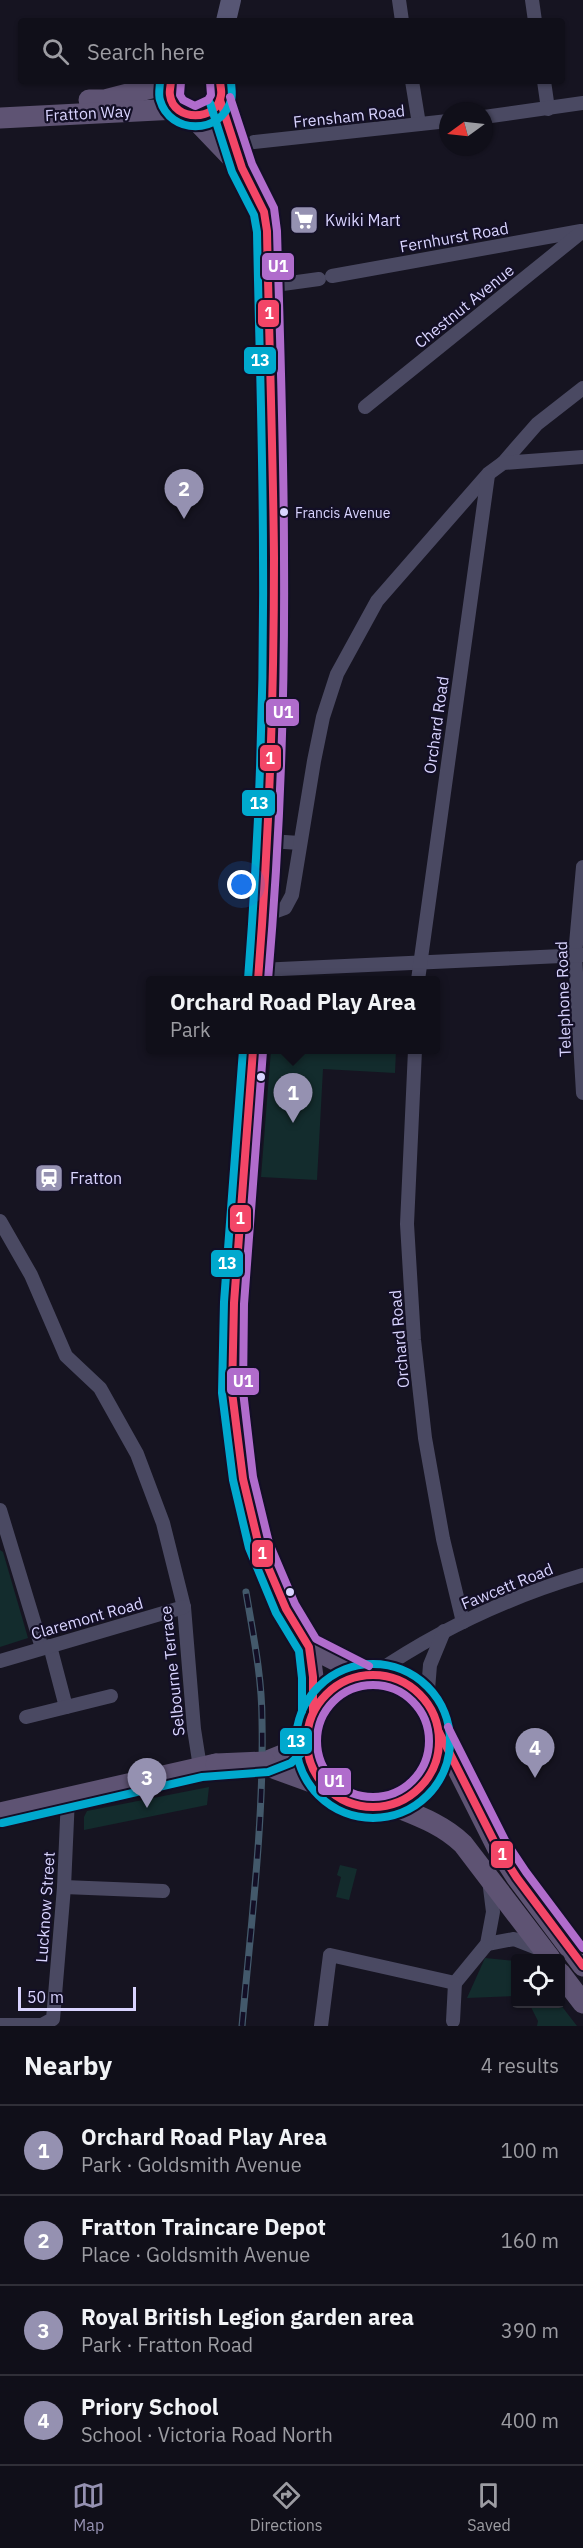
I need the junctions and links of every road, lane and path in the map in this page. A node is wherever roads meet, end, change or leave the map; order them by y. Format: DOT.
graph roads {
  1 [pos="399,0"];
  2 [pos="532,0"];
  3 [pos="402,18"];
  4 [pos="535,18"];
  5 [pos="163,84"];
  6 [pos="170,84"];
  7 [pos="412,84"];
  8 [pos="544,84"];
  9 [pos="220,91"];
  10 [pos="0,103"];
  11 [pos="583,103"];
  12 [pos="548,109"];
  13 [pos="185,113"];
  14 [pos="493,116"];
  15 [pos="0,118"];
  16 [pos="439,122"];
  17 [pos="419,124"];
  18 [pos="254,142"];
  19 [pos="242,168"];
  20 [pos="583,231"];
  21 [pos="268,286"];
  22 [pos="583,388"];
  23 [pos="365,407"];
  24 [pos="583,457"];
  25 [pos="503,463"];
  26 [pos="488,474"];
  27 [pos="269,841"];
  28 [pos="300,843"];
  29 [pos="583,867"];
  30 [pos="263,916"];
  31 [pos="579,955"];
  32 [pos="418,964"];
  33 [pos="258,976"];
  34 [pos="418,976"];
  35 [pos="253,1054"];
  36 [pos="415,1054"];
  37 [pos="583,1093"];
  38 [pos="0,1221"];
  39 [pos="1,1517"];
  40 [pos="583,1575"];
  41 [pos="184,1606"];
  42 [pos="463,1622"];
  43 [pos="444,1631"];
  44 [pos="46,1647"];
  45 [pos="309,1647"];
  46 [pos="0,1661"];
  47 [pos="369,1675"];
  48 [pos="111,1696"];
  49 [pos="427,1702"];
  50 [pos="66,1707"];
  51 [pos="313,1711"];
  52 [pos="26,1717"];
  53 [pos="439,1732"];
  54 [pos="306,1734"];
  55 [pos="270,1763"];
  56 [pos="208,1766"];
  57 [pos="325,1787"];
  58 [pos="68,1797"];
  59 [pos="391,1805"];
  60 [pos="0,1813"];
  61 [pos="489,1878"];
  62 [pos="64,1887"];
  63 [pos="163,1891"];
  64 [pos="487,1944"];
  65 [pos="545,1954"];
  66 [pos="546,1954"];
  67 [pos="583,1966"];
  68 [pos="565,1978"];
  69 [pos="455,1983"];
  70 [pos="583,2003"];
  71 [pos="453,2021"];
  72 [pos="0,2025"];
  73 [pos="321,2026"];
  1 -- 3 [label="street"];
  2 -- 4 [label="street"];
  5 -- 10 [label="main road, Fratton Way"];
  6 -- 13 [label="main road"];
  7 -- 17 [label="street"];
  8 -- 12 [label="street"];
  9 -- 13 [label="main road"];
  9 -- 19 [label="main road"];
  11 -- 12 [label="street"];
  12 -- 14 [label="street"];
  13 -- 15 [label="main road, Fratton Way"];
  13 -- 19 [label="main road"];
  16 -- 17 [label="street, Frensham Road"];
  17 -- 18 [label="street, Frensham Road"];
  19 -- 21 [label="main road"];
  20 -- 21 [label="street, Fernhurst Road"];
  20 -- 23 [label="street, Chestnut Avenue"];
  21 -- 27 [label="main road"];
  22 -- 25 [label="street"];
  24 -- 25 [label="street"];
  25 -- 26 [label="street"];
  26 -- 28 [label="street"];
  26 -- 32 [label="street, Orchard Road"];
  27 -- 28 [label="street"];
  27 -- 30 [label="main road"];
  28 -- 30 [label="street"];
  29 -- 31 [label="street, Telephone Road"];
  30 -- 33 [label="main road"];
  31 -- 32 [label="street"];
  31 -- 37 [label="street, Telephone Road"];
  32 -- 33 [label="street"];
  32 -- 34 [label="street, Orchard Road"];
  35 -- 45 [label="main road"];
  36 -- 42 [label="street, Orchard Road"];
  38 -- 41 [label="street, Selbourne Terrace"];
  39 -- 44 [label="street"];
  40 -- 42 [label="street, Fawcett Road"];
  41 -- 44 [label="street, Claremont Road"];
  41 -- 56 [label="street, Selbourne Terrace"];
  42 -- 43 [label="street, Fawcett Road"];
  43 -- 47 [label="street, Fawcett Road"];
  43 -- 49 [label="street"];
  44 -- 46 [label="street, Claremont Road"];
  44 -- 50 [label="street"];
  45 -- 47 [label="main road"];
  45 -- 51 [label="main road"];
  47 -- 49 [label="main road"];
  47 -- 51 [label="main road"];
  48 -- 50 [label="street"];
  49 -- 53 [label="main road"];
  50 -- 52 [label="street"];
  51 -- 54 [label="main road"];
  53 -- 59 [label="main road"];
  53 -- 67 [label="main road"];
  54 -- 55 [label="main road"];
  54 -- 57 [label="main road"];
  55 -- 56 [label="main road, bridge"];
  55 -- 57 [label="main road"];
  56 -- 58 [label="main road"];
  57 -- 59 [label="main road"];
  58 -- 60 [label="main road"];
  58 -- 62 [label="street, Lucknow Street"];
  59 -- 61 [label="main road"];
  61 -- 64 [label="street"];
  61 -- 66 [label="main road"];
  62 -- 63 [label="street"];
  62 -- 72 [label="street, Lucknow Street"];
  64 -- 65 [label="street"];
  64 -- 69 [label="street"];
  68 -- 70 [label="main road"];
  69 -- 71 [label="street"];
  69 -- 73 [label="street"];
}
